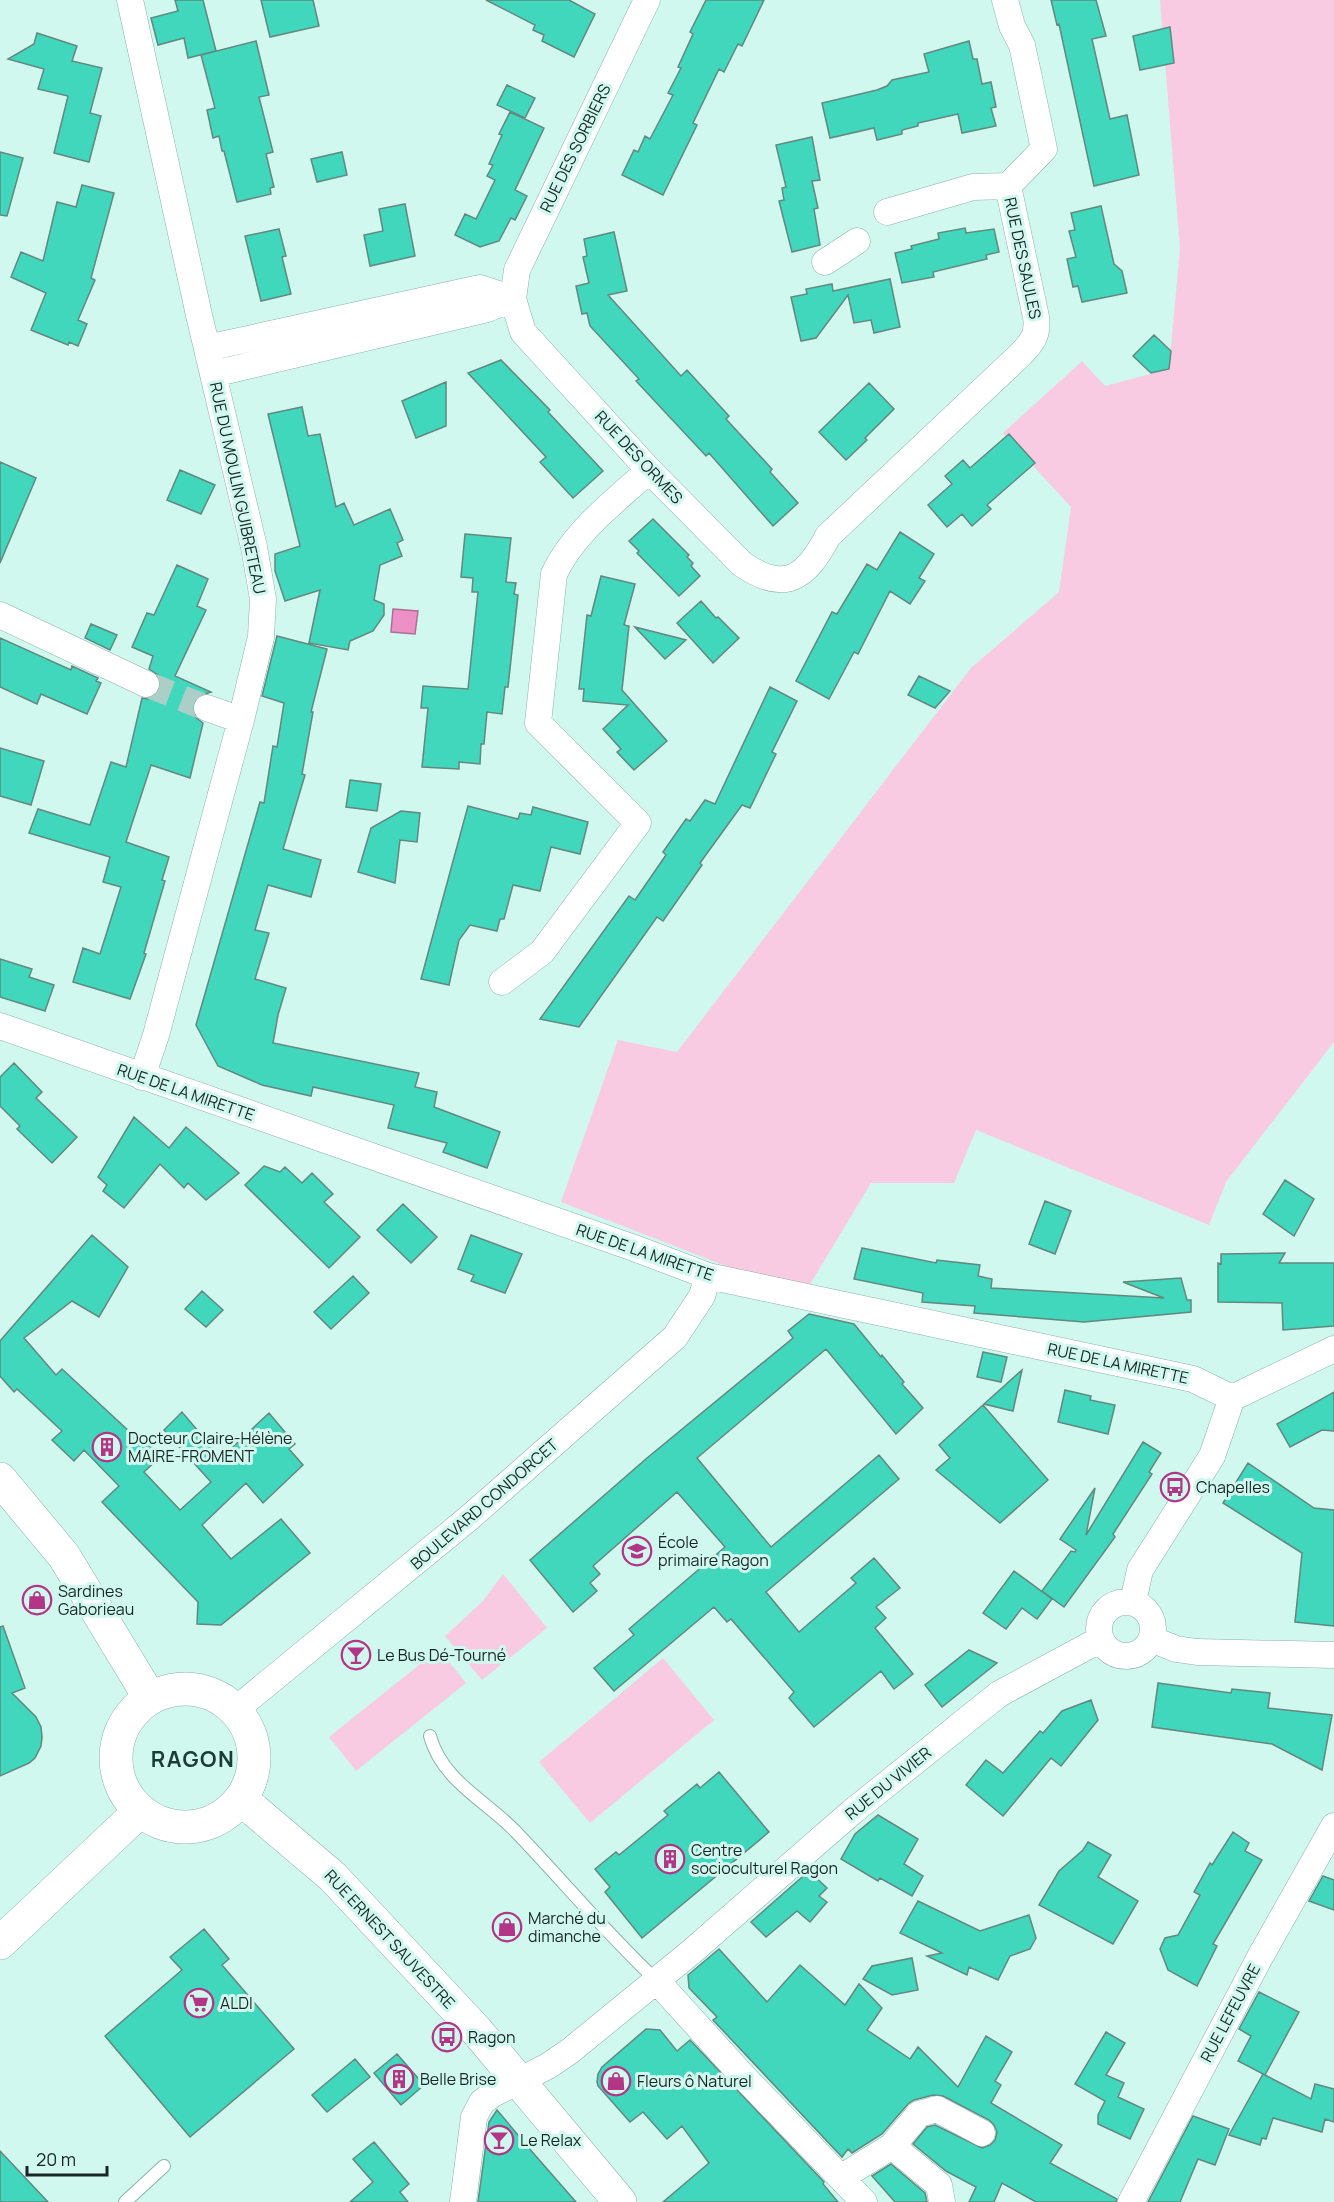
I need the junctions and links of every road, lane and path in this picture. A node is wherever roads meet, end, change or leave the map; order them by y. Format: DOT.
graph roads {
  1 [pos="130,0"];
  2 [pos="647,0"];
  3 [pos="1005,0"];
  4 [pos="1008,186"];
  5 [pos="888,212"];
  6 [pos="857,241"];
  7 [pos="825,262"];
  8 [pos="513,299"];
  9 [pos="207,348"];
  10 [pos="213,374"];
  11 [pos="649,470"];
  12 [pos="794,577"];
  13 [pos="0,615"];
  14 [pos="146,684"];
  15 [pos="207,708"];
  16 [pos="242,720"];
  17 [pos="502,982"];
  18 [pos="0,1026"];
  19 [pos="142,1077"];
  20 [pos="708,1276"];
  21 [pos="1334,1349"];
  22 [pos="1233,1398"];
  23 [pos="1,1481"];
  24 [pos="1133,1602"];
  25 [pos="1101,1639"];
  26 [pos="1151,1639"];
  27 [pos="1334,1655"];
  28 [pos="150,1698"];
  29 [pos="235,1710"];
  30 [pos="430,1736"];
  31 [pos="240,1801"];
  32 [pos="139,1812"];
  33 [pos="1330,1840"];
  34 [pos="0,1943"];
  35 [pos="656,1980"];
  36 [pos="519,2081"];
  37 [pos="982,2133"];
  38 [pos="892,2146"];
  39 [pos="164,2166"];
  40 [pos="842,2177"];
  41 [pos="125,2202"];
  42 [pos="463,2202"];
  43 [pos="620,2202"];
  44 [pos="864,2202"];
  45 [pos="942,2202"];
  46 [pos="1131,2202"];
  1 -- 9 [label="street, RUE DU MOULIN GUIBRETEAU"];
  2 -- 8 [label="street, RUE DES SORBIERS"];
  3 -- 4 [label="street, RUE DES SAULES"];
  4 -- 5 [label="street"];
  4 -- 12 [label="street, RUE DES SAULES"];
  6 -- 7 [label="street"];
  8 -- 9 [label="street"];
  8 -- 10 [label="street"];
  8 -- 11 [label="street, RUE DES ORMES"];
  9 -- 10 [label="street, RUE DU MOULIN GUIBRETEAU"];
  10 -- 16 [label="street, RUE DU MOULIN GUIBRETEAU"];
  11 -- 12 [label="street, RUE DES ORMES"];
  11 -- 17 [label="street"];
  13 -- 14 [label="street"];
  15 -- 16 [label="street"];
  16 -- 19 [label="street, RUE DU MOULIN GUIBRETEAU"];
  18 -- 19 [label="street, RUE DE LA MIRETTE"];
  19 -- 20 [label="street, RUE DE LA MIRETTE"];
  20 -- 22 [label="street, RUE DE LA MIRETTE"];
  20 -- 29 [label="street, BOULEVARD CONDORCET"];
  21 -- 22 [label="street"];
  22 -- 24 [label="street"];
  23 -- 28 [label="main road"];
  24 -- 25 [label="street"];
  24 -- 26 [label="street"];
  25 -- 26 [label="street"];
  25 -- 35 [label="street, RUE DU VIVIER"];
  26 -- 27 [label="street"];
  28 -- 29 [label="main road"];
  28 -- 32 [label="main road"];
  29 -- 31 [label="main road"];
  30 -- 35 [label="lane"];
  31 -- 32 [label="main road"];
  31 -- 36 [label="main road, RUE ERNEST SAUVESTRE"];
  32 -- 34 [label="main road"];
  33 -- 46 [label="street, RUE LEFEUVRE"];
  35 -- 36 [label="street, RUE DU VIVIER"];
  35 -- 40 [label="street"];
  36 -- 42 [label="street, RUE DU VIVIER"];
  36 -- 43 [label="main road, RUE ERNEST SAUVESTRE"];
  37 -- 38 [label="street"];
  38 -- 40 [label="street"];
  38 -- 45 [label="street"];
  39 -- 41 [label="lane"];
  40 -- 44 [label="street"];
}
